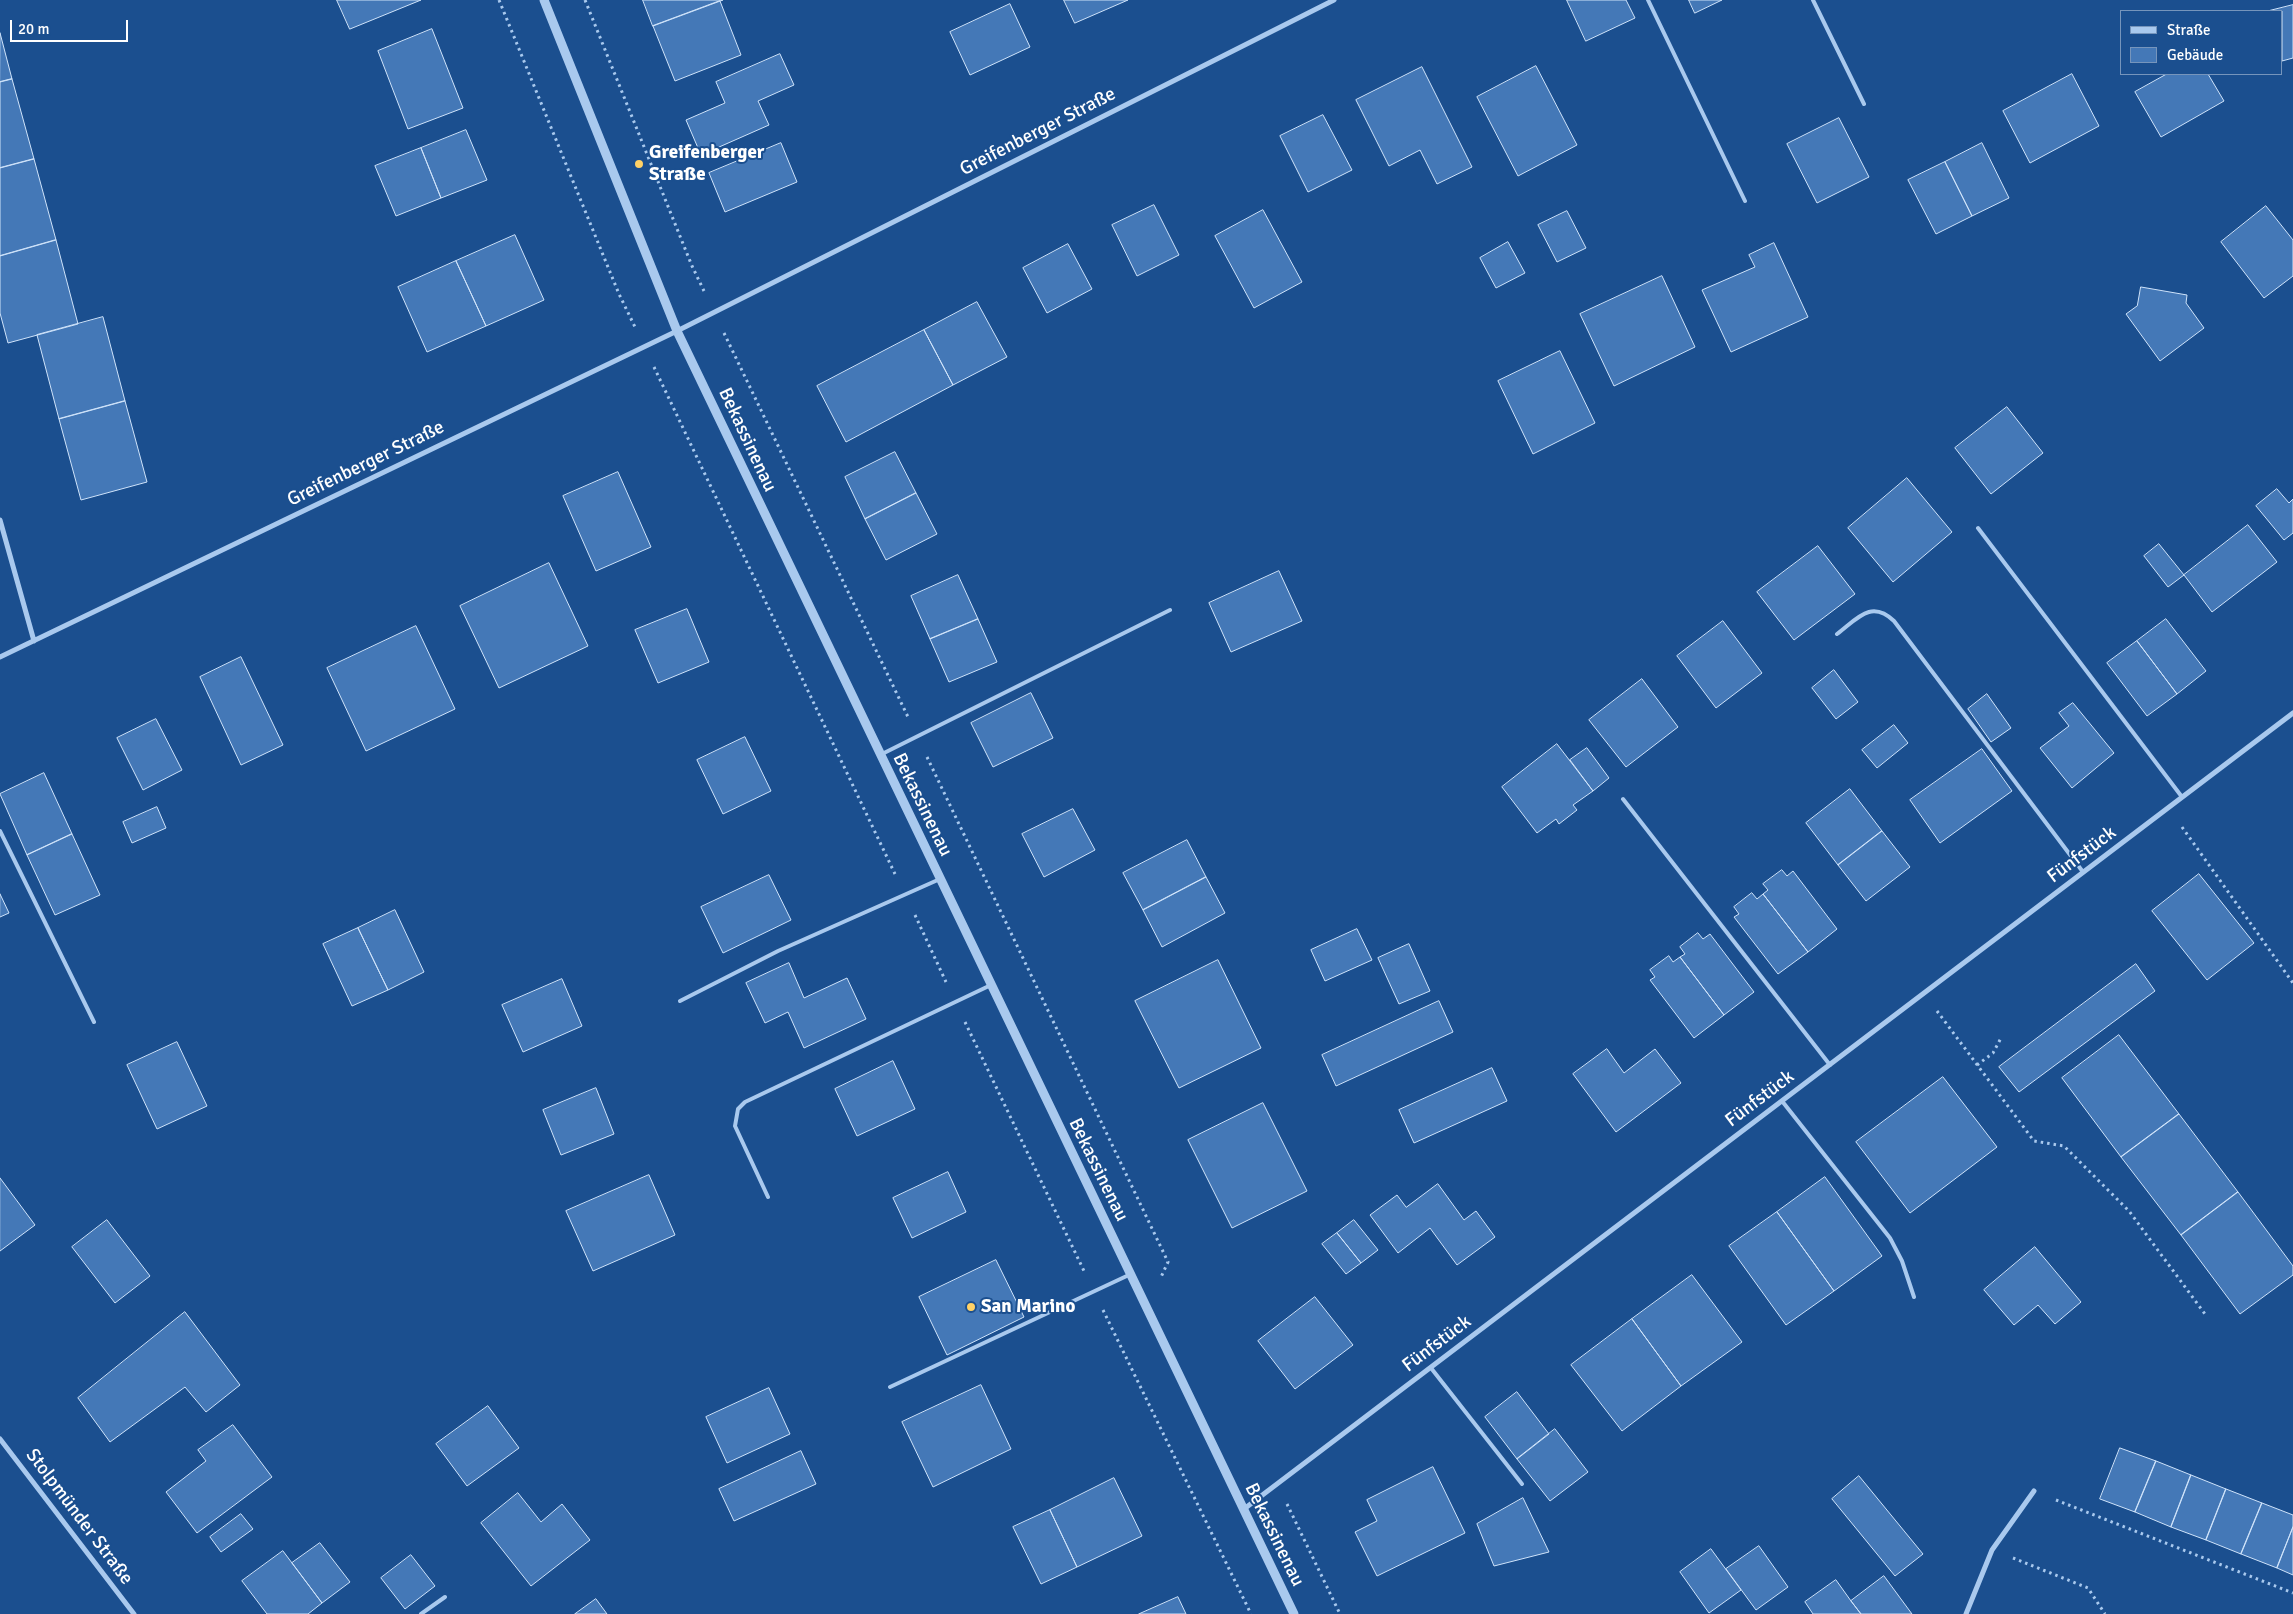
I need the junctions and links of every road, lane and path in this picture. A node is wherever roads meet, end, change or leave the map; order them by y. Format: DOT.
graph roads {
  1 [pos="499,0"];
  2 [pos="544,0"];
  3 [pos="585,0"];
  4 [pos="1334,0"];
  5 [pos="1648,0"];
  6 [pos="1813,0"];
  7 [pos="1864,104"];
  8 [pos="1745,201"];
  9 [pos="714,312"];
  10 [pos="677,331"];
  11 [pos="644,347"];
  12 [pos="0,520"];
  13 [pos="1978,528"];
  14 [pos="1170,610"];
  15 [pos="1837,634"];
  16 [pos="34,641"];
  17 [pos="0,657"];
  18 [pos="2293,713"];
  19 [pos="917,736"];
  20 [pos="880,755"];
  21 [pos="2182,797"];
  22 [pos="1623,799"];
  23 [pos="2168,808"];
  24 [pos="0,831"];
  25 [pos="2083,872"];
  26 [pos="940,879"];
  27 [pos="905,895"];
  28 [pos="2293,983"];
  29 [pos="991,985"];
  30 [pos="1924,993"];
  31 [pos="680,1001"];
  32 [pos="956,1002"];
  33 [pos="94,1022"];
  34 [pos="2001,1038"];
  35 [pos="1830,1065"];
  36 [pos="1977,1065"];
  37 [pos="1782,1101"];
  38 [pos="768,1197"];
  39 [pos="1168,1262"];
  40 [pos="1131,1274"];
  41 [pos="1094,1292"];
  42 [pos="1914,1297"];
  43 [pos="2205,1314"];
  44 [pos="1431,1368"];
  45 [pos="890,1387"];
  46 [pos="0,1439"];
  47 [pos="1278,1484"];
  48 [pos="1522,1484"];
  49 [pos="2034,1491"];
  50 [pos="1244,1509"];
  51 [pos="1992,1550"];
  52 [pos="2293,1593"];
  53 [pos="446,1597"];
  54 [pos="134,1614"];
  55 [pos="421,1614"];
  56 [pos="1251,1614"];
  57 [pos="1294,1614"];
  58 [pos="1340,1614"];
  59 [pos="1966,1614"];
  60 [pos="2105,1614"];
  1 -- 11 [label="path"];
  2 -- 10 [label="street, Bekassinenau"];
  3 -- 9 [label="path"];
  4 -- 9 [label="street, Greifenberger Straße"];
  5 -- 8 [label="lane"];
  6 -- 7 [label="lane"];
  9 -- 10 [label="street, Greifenberger Straße"];
  9 -- 19 [label="path"];
  10 -- 11 [label="street, Greifenberger Straße"];
  10 -- 20 [label="street, Bekassinenau"];
  11 -- 16 [label="street, Greifenberger Straße"];
  11 -- 27 [label="path"];
  12 -- 16 [label="street"];
  13 -- 21 [label="lane"];
  14 -- 19 [label="lane"];
  15 -- 25 [label="lane"];
  16 -- 17 [label="street, Greifenberger Straße"];
  18 -- 21 [label="street, Fünfstück"];
  19 -- 20 [label="lane"];
  19 -- 39 [label="path"];
  20 -- 26 [label="street, Bekassinenau"];
  21 -- 23 [label="street, Fünfstück"];
  22 -- 35 [label="lane"];
  23 -- 25 [label="street, Fünfstück"];
  23 -- 28 [label="path"];
  24 -- 33 [label="lane"];
  25 -- 30 [label="street, Fünfstück"];
  26 -- 27 [label="lane"];
  26 -- 29 [label="street, Bekassinenau"];
  27 -- 31 [label="lane"];
  27 -- 32 [label="path"];
  29 -- 32 [label="lane"];
  29 -- 40 [label="street, Bekassinenau"];
  30 -- 35 [label="street, Fünfstück"];
  30 -- 36 [label="path"];
  32 -- 38 [label="lane"];
  32 -- 41 [label="path"];
  34 -- 36 [label="path"];
  35 -- 37 [label="street, Fünfstück"];
  36 -- 43 [label="path"];
  37 -- 42 [label="lane"];
  37 -- 44 [label="street, Fünfstück"];
  40 -- 41 [label="lane"];
  40 -- 50 [label="street, Bekassinenau"];
  41 -- 45 [label="lane"];
  41 -- 56 [label="path"];
  44 -- 47 [label="street, Fünfstück"];
  44 -- 48 [label="lane"];
  46 -- 54 [label="street, Stolpmünder Straße"];
  47 -- 50 [label="street, Fünfstück"];
  47 -- 58 [label="path"];
  49 -- 51 [label="street"];
  49 -- 52 [label="path"];
  50 -- 57 [label="street, Bekassinenau"];
  51 -- 59 [label="street"];
  51 -- 60 [label="path"];
  53 -- 55 [label="lane"];
}
